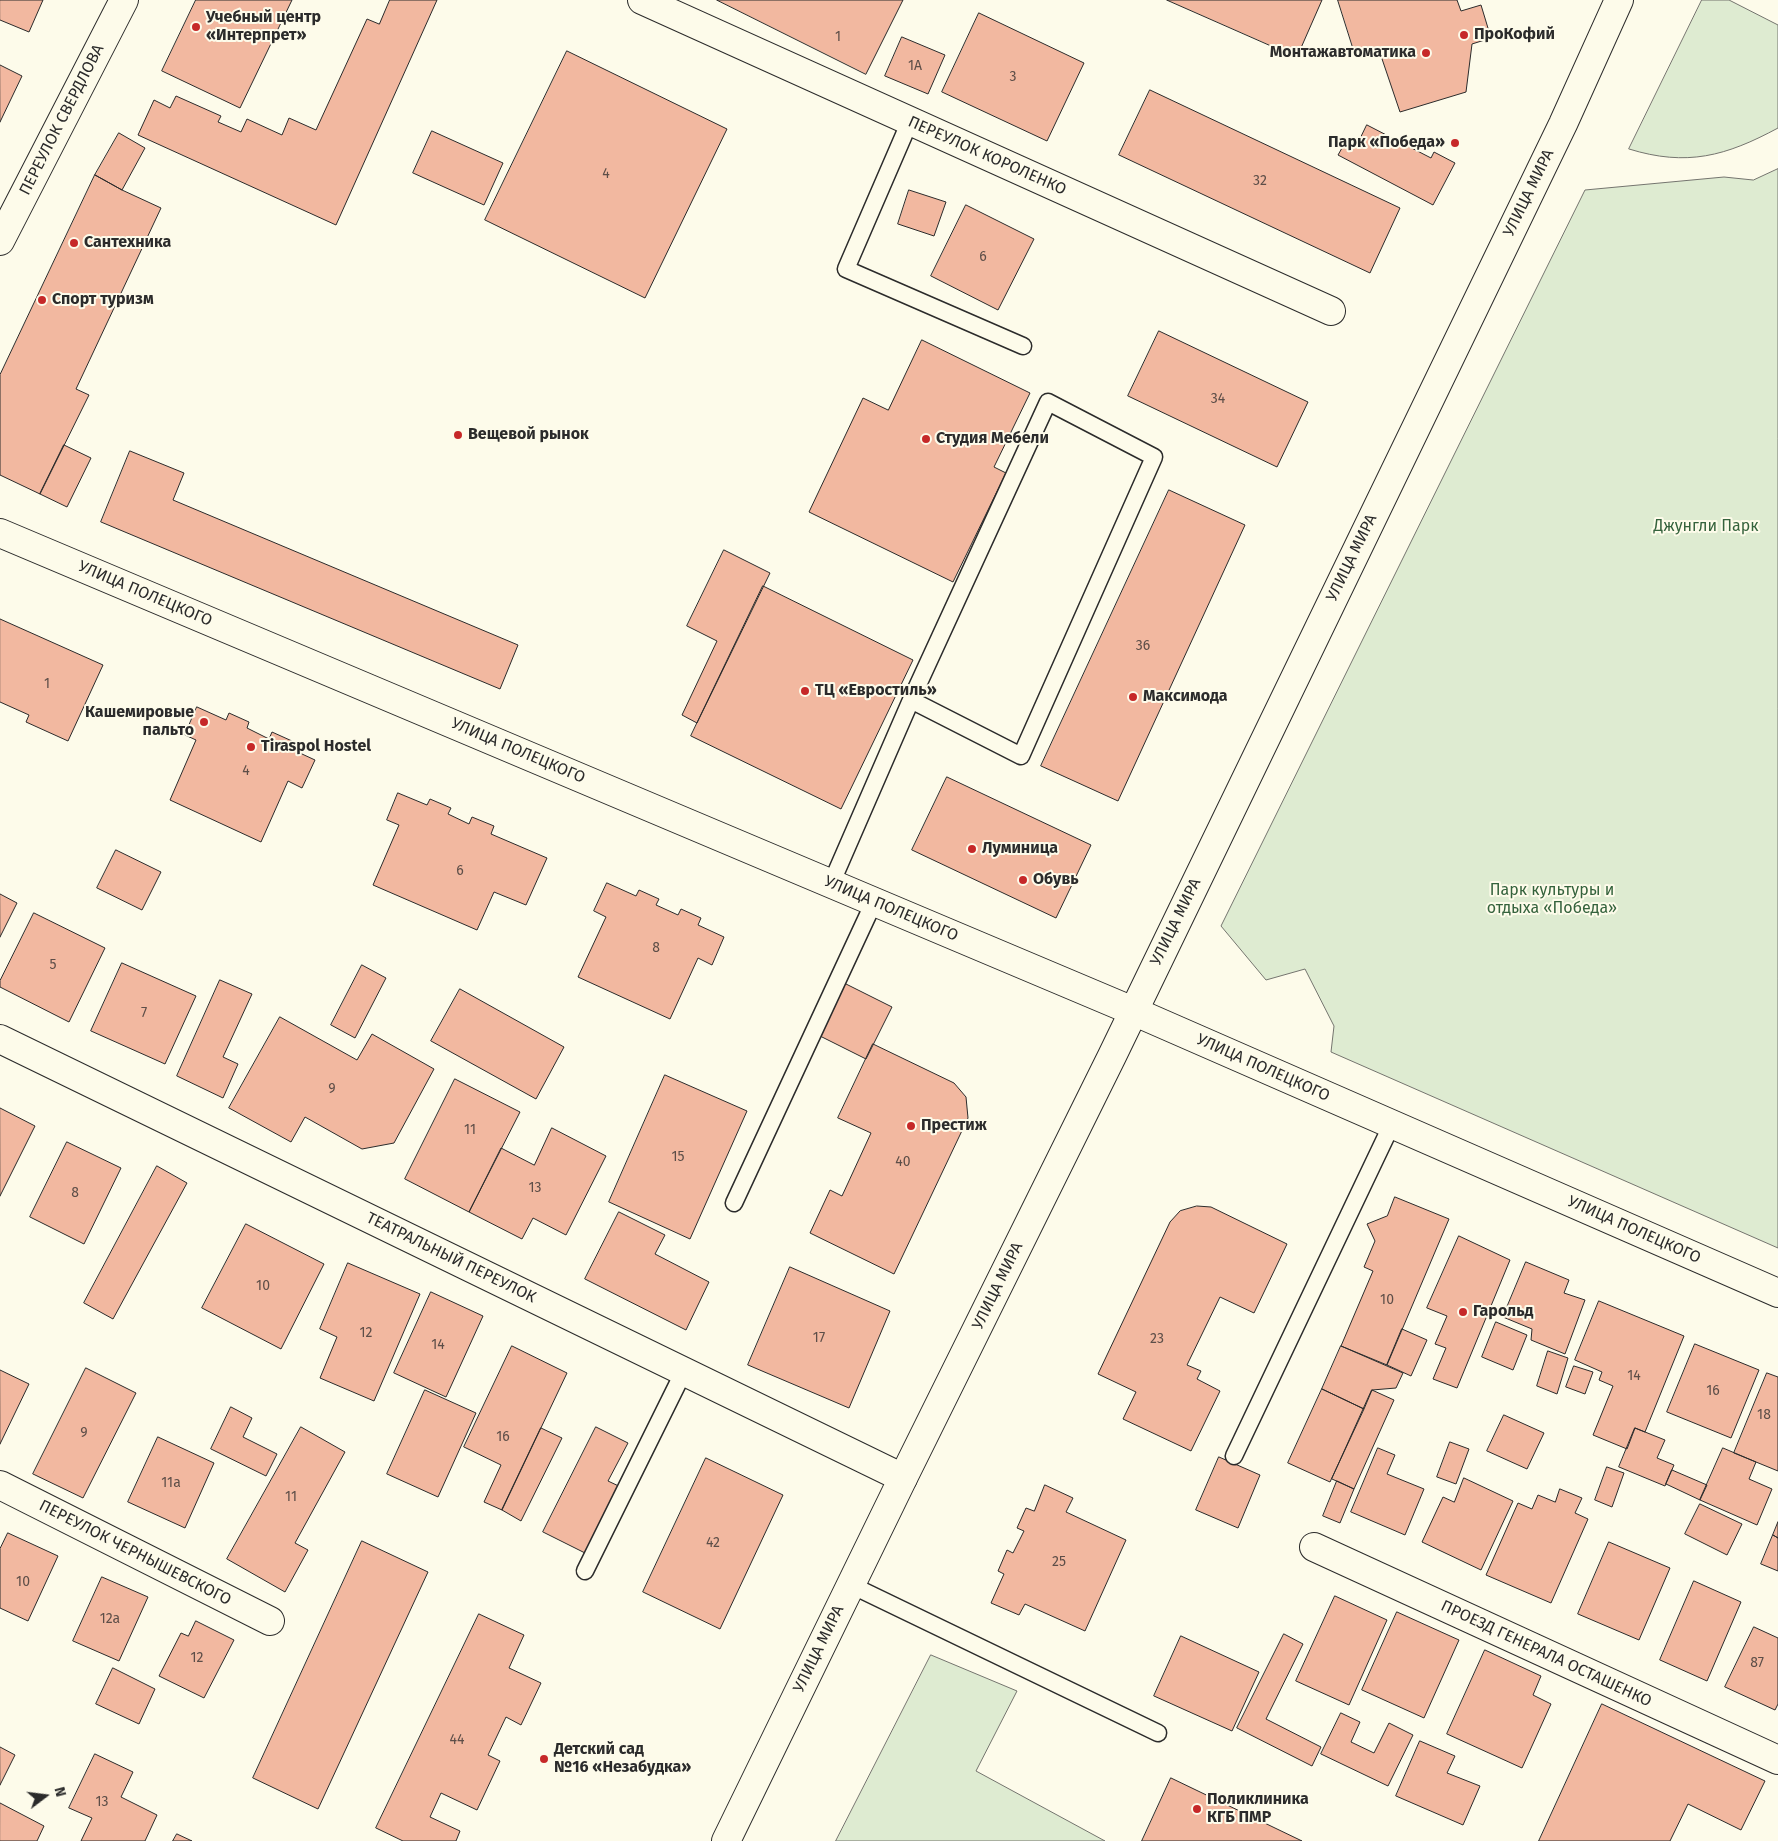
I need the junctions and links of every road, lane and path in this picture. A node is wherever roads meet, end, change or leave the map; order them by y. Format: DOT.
graph roads {
  1 [pos="124,0"];
  2 [pos="642,0"];
  3 [pos="1619,0"];
  4 [pos="681,8"];
  5 [pos="910,121"];
  6 [pos="0,241"];
  7 [pos="1331,311"];
  8 [pos="1023,346"];
  9 [pos="0,533"];
  10 [pos="911,700"];
  11 [pos="831,884"];
  12 [pos="874,902"];
  13 [pos="1132,1011"];
  14 [pos="0,1038"];
  15 [pos="1392,1124"];
  16 [pos="734,1203"];
  17 [pos="1778,1293"];
  18 [pos="684,1371"];
  19 [pos="1234,1456"];
  20 [pos="903,1478"];
  21 [pos="0,1485"];
  22 [pos="1314,1547"];
  23 [pos="585,1571"];
  24 [pos="851,1585"];
  25 [pos="270,1621"];
  26 [pos="1158,1733"];
  27 [pos="1778,1760"];
  28 [pos="726,1841"];
  1 -- 6 [label="street, ПЕРЕУЛОК СВЕРДЛОВА"];
  2 -- 4 [label="street, ПЕРЕУЛОК КОРОЛЕНКО"];
  3 -- 13 [label="street, УЛИЦА МИРА"];
  4 -- 5 [label="street, ПЕРЕУЛОК КОРОЛЕНКО"];
  5 -- 7 [label="street, ПЕРЕУЛОК КОРОЛЕНКО"];
  5 -- 8 [label="lane"];
  9 -- 11 [label="street, УЛИЦА ПОЛЕЦКОГО"];
  10 -- 10 [label="lane"];
  10 -- 11 [label="lane"];
  11 -- 12 [label="street, УЛИЦА ПОЛЕЦКОГО"];
  12 -- 13 [label="street, УЛИЦА ПОЛЕЦКОГО"];
  12 -- 16 [label="lane"];
  13 -- 15 [label="street, УЛИЦА ПОЛЕЦКОГО"];
  13 -- 20 [label="street, УЛИЦА МИРА"];
  14 -- 18 [label="street, ТЕАТРАЛЬНЫЙ ПЕРЕУЛОК"];
  15 -- 17 [label="street, УЛИЦА ПОЛЕЦКОГО"];
  15 -- 19 [label="lane"];
  18 -- 20 [label="street, ТЕАТРАЛЬНЫЙ ПЕРЕУЛОК"];
  18 -- 23 [label="lane"];
  20 -- 24 [label="street, УЛИЦА МИРА"];
  21 -- 25 [label="street, ПЕРЕУЛОК ЧЕРНЫШЕВСКОГО"];
  22 -- 27 [label="street, ПРОЕЗД ГЕНЕРАЛА ОСТАШЕНКО"];
  24 -- 26 [label="lane"];
  24 -- 28 [label="street, УЛИЦА МИРА"];
}
